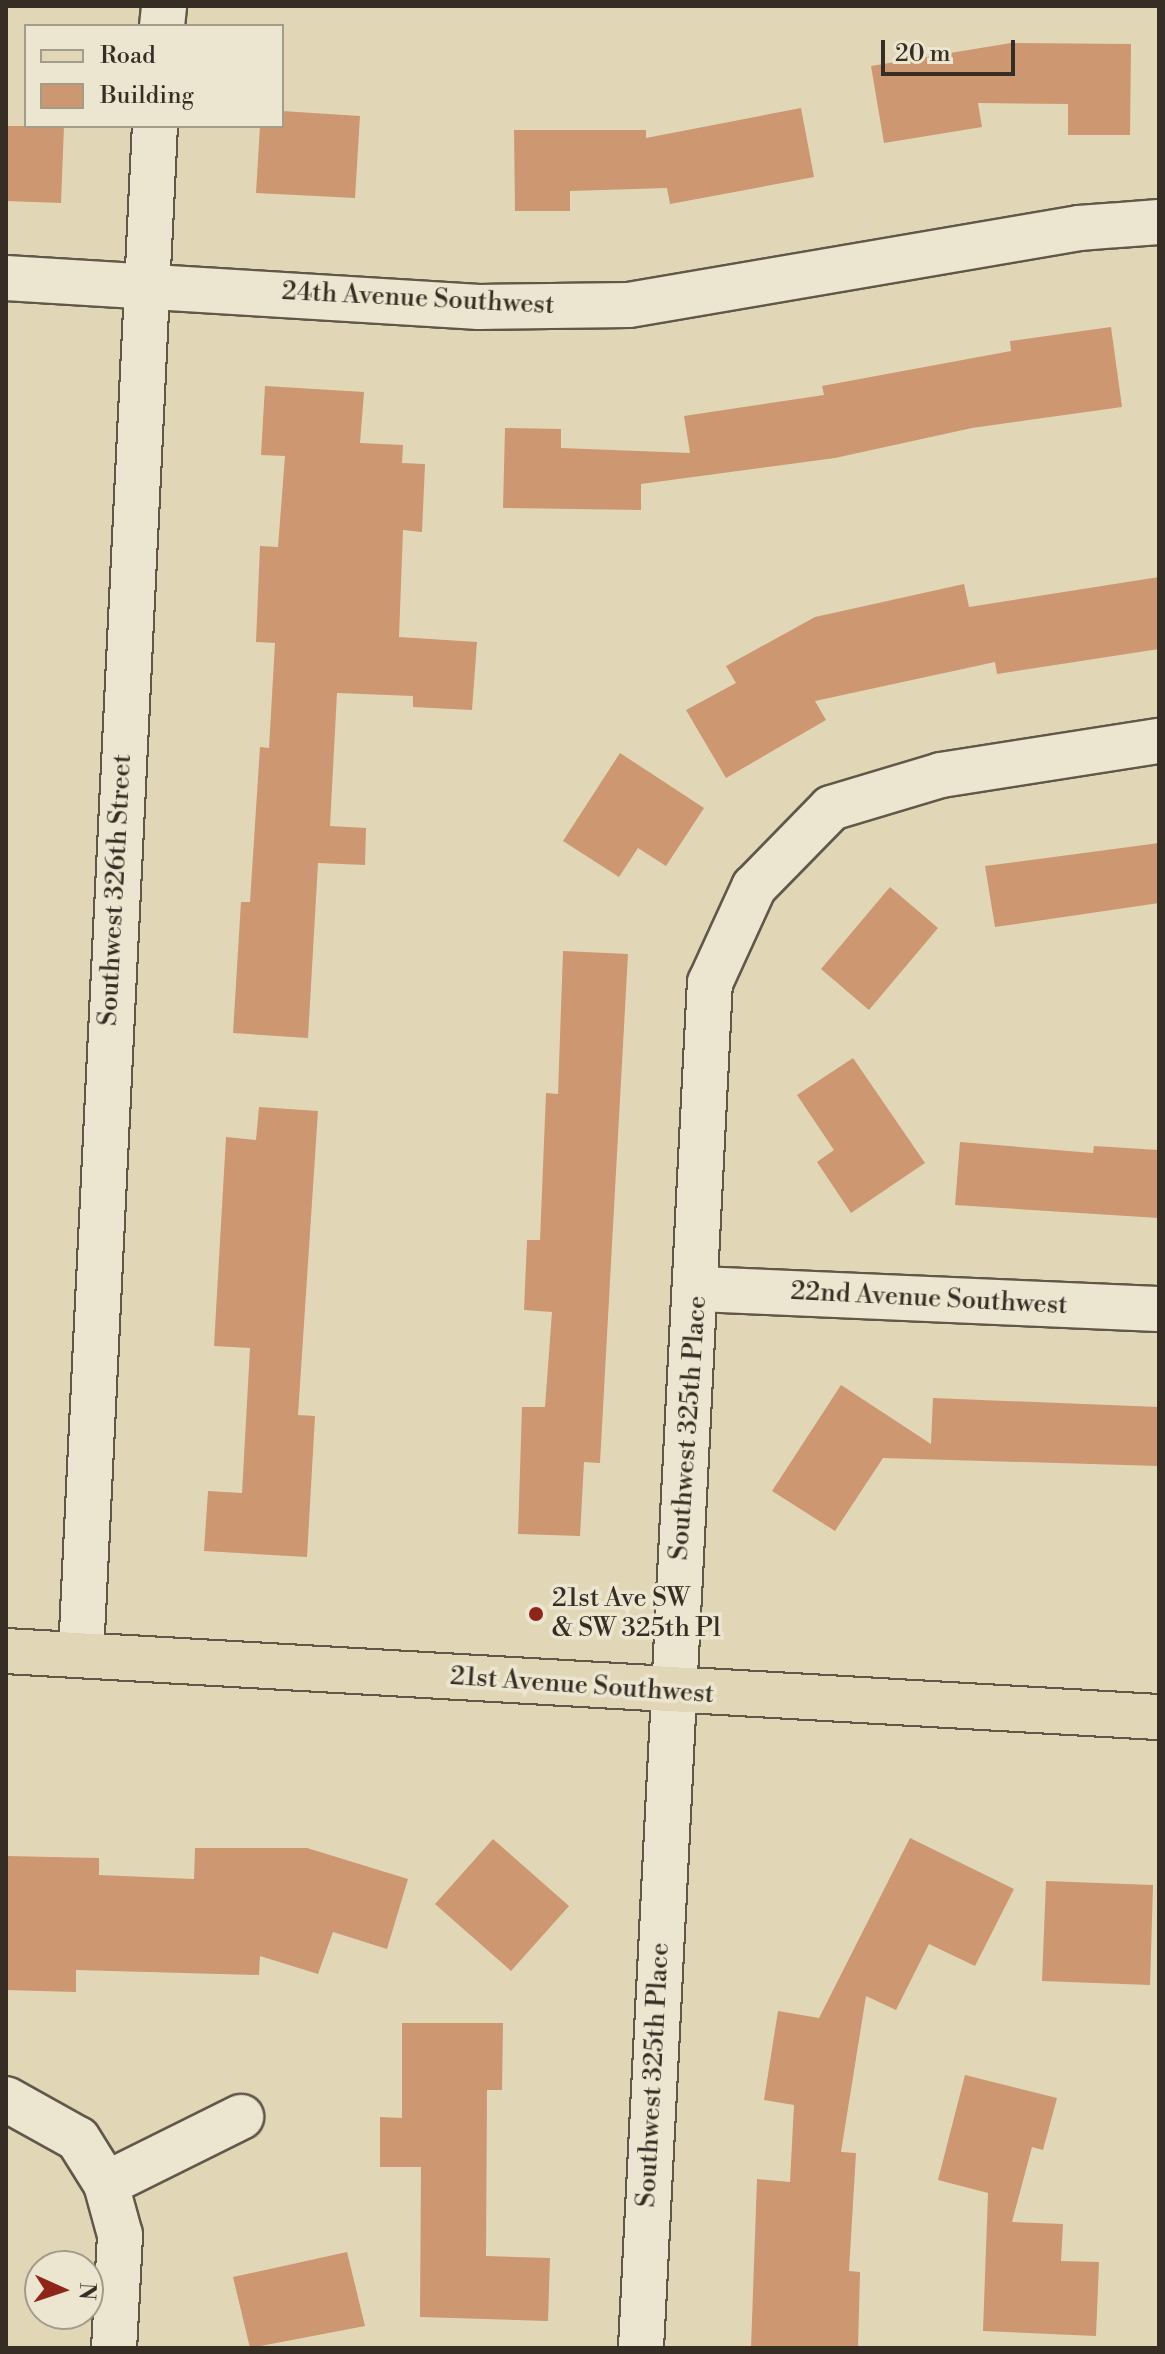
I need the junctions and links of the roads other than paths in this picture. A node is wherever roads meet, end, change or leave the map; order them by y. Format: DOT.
graph roads {
  1 [pos="155,128"];
  2 [pos="1159,222"];
  3 [pos="6,278"];
  4 [pos="144,283"];
  5 [pos="1159,741"];
  6 [pos="698,1289"];
  7 [pos="1159,1309"];
  8 [pos="6,1651"];
  9 [pos="81,1654"];
  10 [pos="672,1692"];
  11 [pos="1159,1717"];
  12 [pos="6,2099"];
  13 [pos="241,2117"];
  14 [pos="106,2184"];
  15 [pos="114,2348"];
  16 [pos="641,2348"];
  1 -- 4 [label="street, Southwest 326th Street"];
  2 -- 4 [label="street, 24th Avenue Southwest"];
  3 -- 4 [label="street, 24th Avenue Southwest"];
  4 -- 9 [label="street, Southwest 326th Street"];
  5 -- 6 [label="street, Southwest 325th Place"];
  6 -- 7 [label="street, 22nd Avenue Southwest"];
  6 -- 10 [label="street, Southwest 325th Place"];
  8 -- 9 [label="main road, 21st Avenue Southwest"];
  9 -- 10 [label="main road, 21st Avenue Southwest"];
  10 -- 11 [label="main road, 21st Avenue Southwest"];
  10 -- 16 [label="street, Southwest 325th Place"];
  12 -- 14 [label="street"];
  13 -- 14 [label="street"];
  14 -- 15 [label="street"];
}
